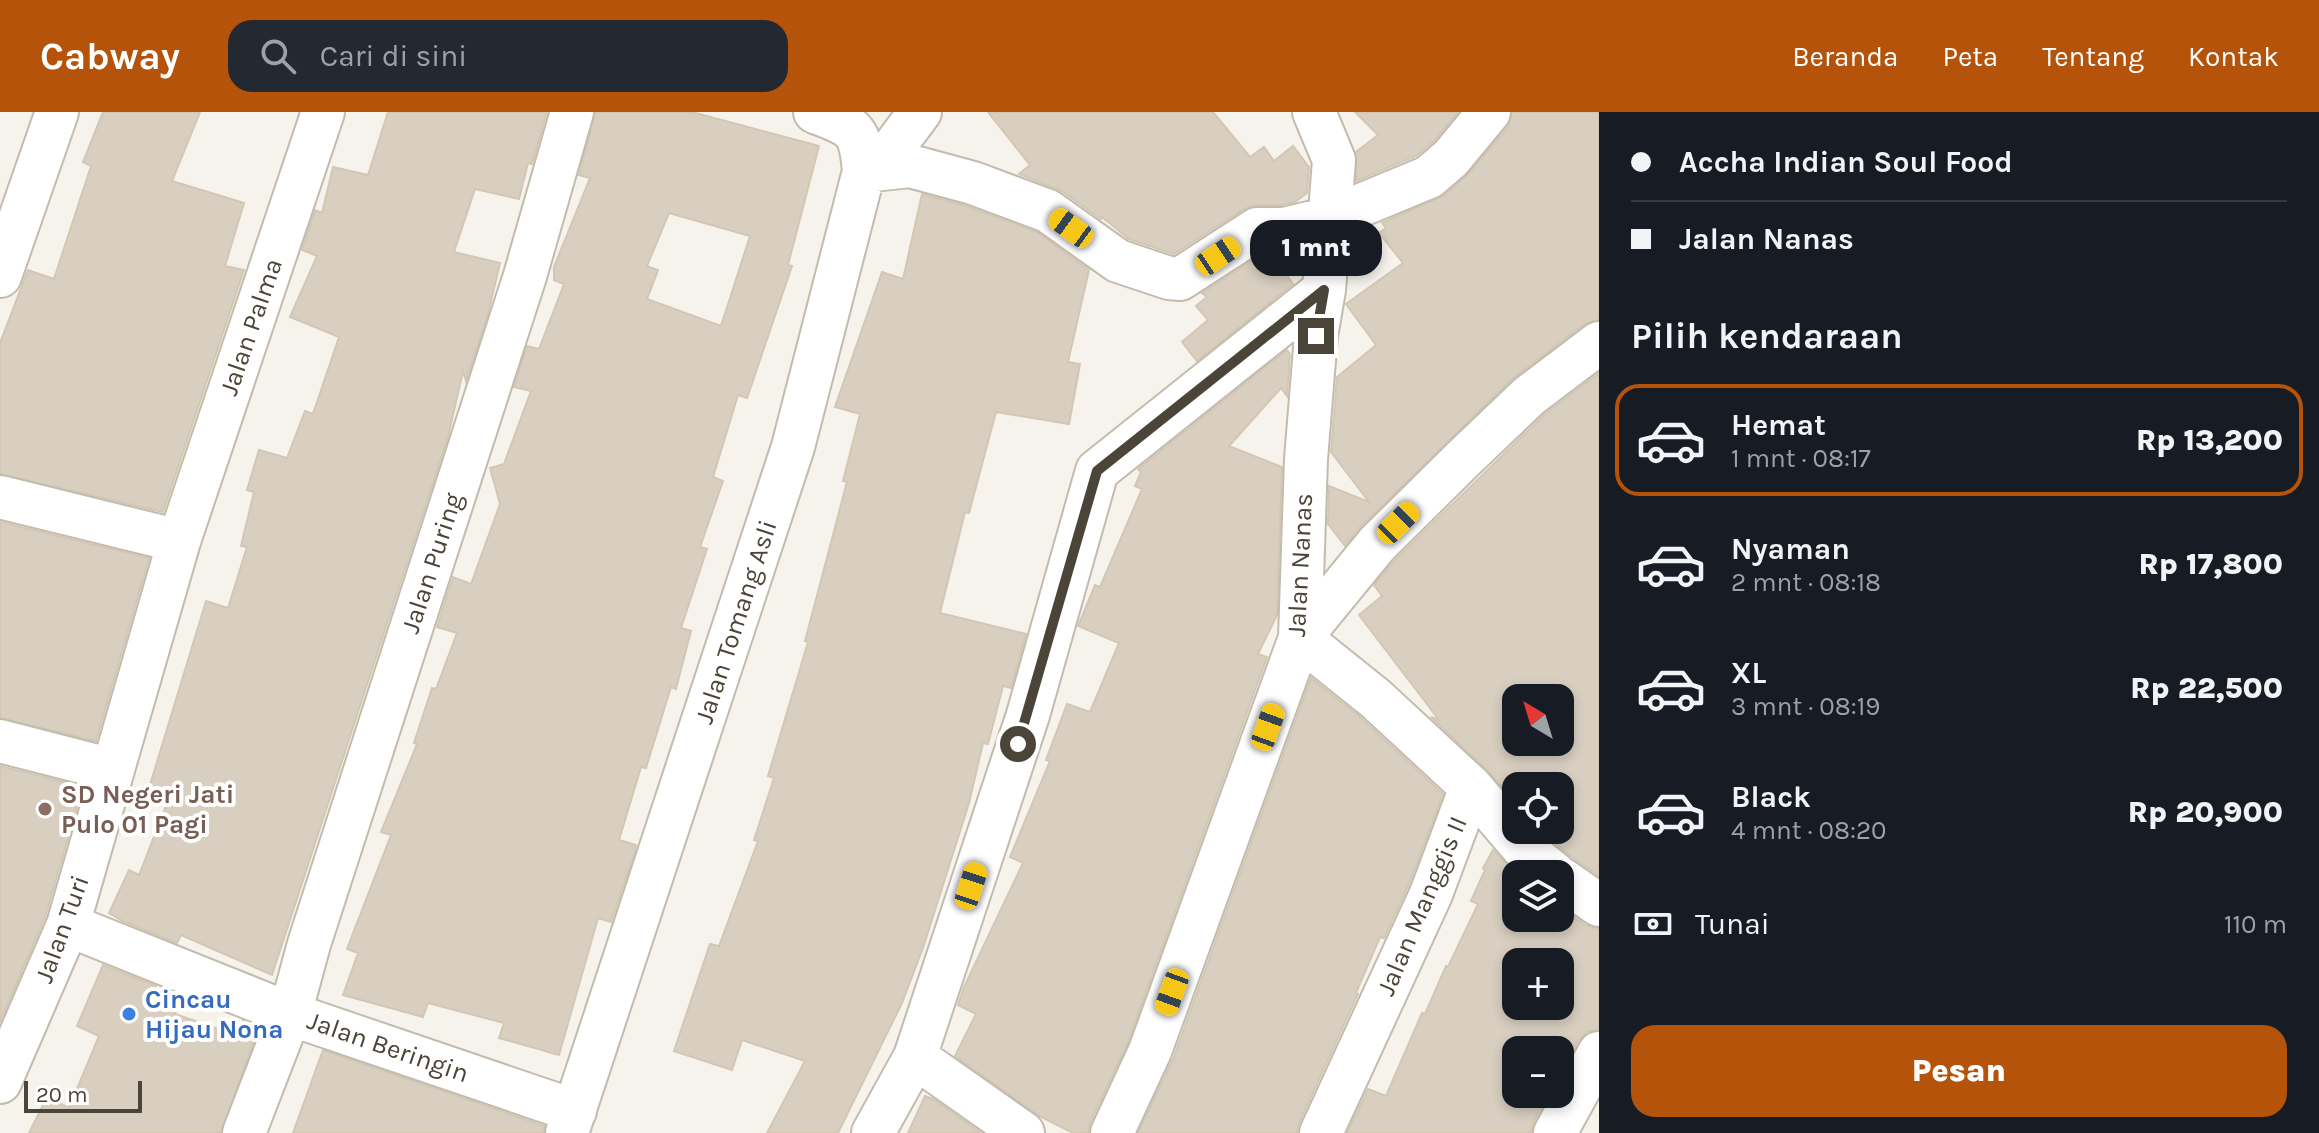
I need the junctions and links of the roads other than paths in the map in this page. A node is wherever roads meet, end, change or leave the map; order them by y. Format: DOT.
graph roads {
  1 [pos="57,112"];
  2 [pos="323,112"];
  3 [pos="572,112"];
  4 [pos="920,112"];
  5 [pos="1314,112"];
  6 [pos="1489,112"];
  7 [pos="823,115"];
  8 [pos="864,168"];
  9 [pos="1330,218"];
  10 [pos="0,276"];
  11 [pos="1324,290"];
  12 [pos="1599,343"];
  13 [pos="0,497"];
  14 [pos="179,541"];
  15 [pos="1300,638"];
  16 [pos="0,741"];
  17 [pos="113,770"];
  18 [pos="1471,787"];
  19 [pos="1538,860"];
  20 [pos="1574,888"];
  21 [pos="1599,905"];
  22 [pos="68,925"];
  23 [pos="290,1014"];
  24 [pos="1599,1053"];
  25 [pos="915,1057"];
  26 [pos="0,1082"];
  27 [pos="571,1122"];
  28 [pos="244,1133"];
  29 [pos="873,1133"];
  30 [pos="1023,1133"];
  31 [pos="1112,1133"];
  32 [pos="1321,1133"];
  33 [pos="1555,1133"];
  1 -- 10 [label="street"];
  2 -- 14 [label="street, Jalan Palma"];
  3 -- 23 [label="street, Jalan Puring"];
  4 -- 8 [label="street"];
  5 -- 9 [label="street, Jalan Nanas"];
  6 -- 9 [label="street"];
  7 -- 8 [label="street"];
  8 -- 9 [label="street"];
  8 -- 27 [label="street, Jalan Tomang Asli"];
  9 -- 11 [label="street, Jalan Nanas"];
  11 -- 15 [label="street, Jalan Nanas"];
  11 -- 25 [label="street"];
  12 -- 15 [label="street"];
  13 -- 14 [label="street"];
  14 -- 17 [label="street, Jalan Turi"];
  15 -- 18 [label="street, Jalan Manggis II"];
  15 -- 31 [label="street, Jalan Nanas"];
  16 -- 17 [label="street"];
  17 -- 22 [label="street, Jalan Turi"];
  18 -- 19 [label="street"];
  18 -- 32 [label="street, Jalan Manggis II"];
  20 -- 21 [label="street"];
  22 -- 23 [label="street, Jalan Beringin"];
  22 -- 26 [label="street, Jalan Turi"];
  23 -- 27 [label="street, Jalan Beringin"];
  23 -- 28 [label="street, Jalan Puring"];
  24 -- 33 [label="street"];
  25 -- 29 [label="street"];
  25 -- 30 [label="street"];
}
